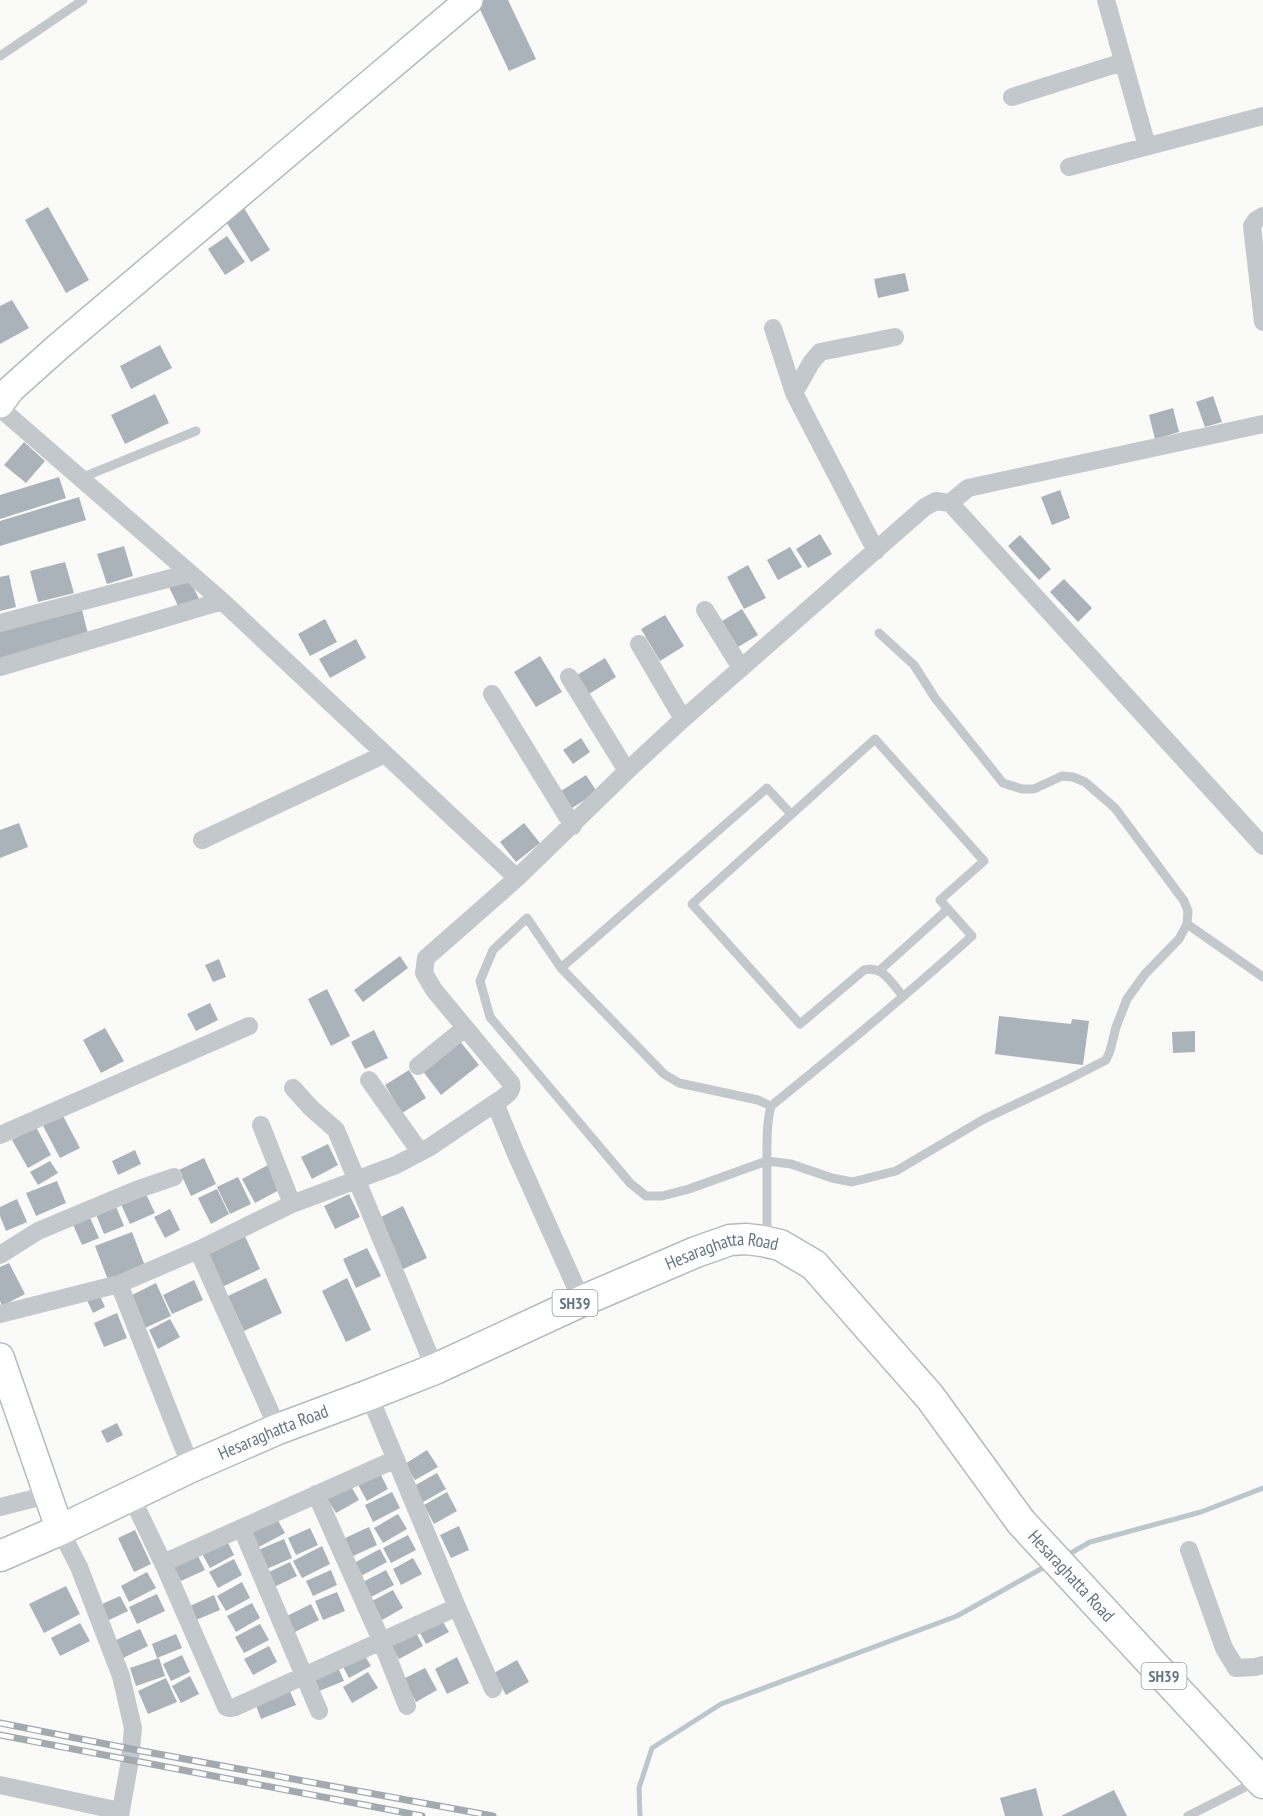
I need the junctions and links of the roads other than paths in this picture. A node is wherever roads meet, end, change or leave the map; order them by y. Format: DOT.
graph roads {
  1 [pos="82,0"];
  2 [pos="469,0"];
  3 [pos="1106,0"];
  4 [pos="0,56"];
  5 [pos="1123,62"];
  6 [pos="1012,97"];
  7 [pos="1263,117"];
  8 [pos="1147,146"];
  9 [pos="1069,167"];
  10 [pos="1263,216"];
  11 [pos="1263,322"];
  12 [pos="772,328"];
  13 [pos="895,337"];
  14 [pos="794,393"];
  15 [pos="0,406"];
  16 [pos="1263,424"];
  17 [pos="196,431"];
  18 [pos="81,478"];
  19 [pos="950,503"];
  20 [pos="876,551"];
  21 [pos="190,573"];
  22 [pos="222,601"];
  23 [pos="705,610"];
  24 [pos="0,623"];
  25 [pos="879,633"];
  26 [pos="639,644"];
  27 [pos="0,667"];
  28 [pos="741,668"];
  29 [pos="569,677"];
  30 [pos="492,694"];
  31 [pos="683,719"];
  32 [pos="385,754"];
  33 [pos="627,771"];
  34 [pos="791,814"];
  35 [pos="573,826"];
  36 [pos="202,840"];
  37 [pos="1262,844"];
  38 [pos="517,878"];
  39 [pos="948,909"];
  40 [pos="1187,924"];
  41 [pos="561,968"];
  42 [pos="880,970"];
  43 [pos="1263,977"];
  44 [pos="903,996"];
  45 [pos="249,1026"];
  46 [pos="465,1028"];
  47 [pos="418,1066"];
  48 [pos="369,1080"];
  49 [pos="292,1088"];
  50 [pos="495,1103"];
  51 [pos="771,1106"];
  52 [pos="261,1125"];
  53 [pos="0,1135"];
  54 [pos="420,1152"];
  55 [pos="767,1161"];
  56 [pos="174,1177"];
  57 [pos="356,1181"];
  58 [pos="292,1204"];
  59 [pos="767,1242"];
  60 [pos="198,1250"];
  61 [pos="0,1255"];
  62 [pos="119,1284"];
  63 [pos="582,1300"];
  64 [pos="0,1314"];
  65 [pos="0,1357"];
  66 [pos="435,1369"];
  67 [pos="369,1395"];
  68 [pos="278,1429"];
  69 [pos="396,1459"];
  70 [pos="191,1467"];
  71 [pos="316,1494"];
  72 [pos="48,1495"];
  73 [pos="131,1496"];
  74 [pos="0,1508"];
  75 [pos="242,1529"];
  76 [pos="60,1530"];
  77 [pos="1189,1550"];
  78 [pos="0,1556"];
  79 [pos="164,1563"];
  80 [pos="457,1607"];
  81 [pos="381,1640"];
  82 [pos="1263,1665"];
  83 [pos="303,1676"];
  84 [pos="493,1689"];
  85 [pos="407,1706"];
  86 [pos="319,1711"];
  87 [pos="1261,1781"];
  88 [pos="0,1785"];
  89 [pos="120,1814"];
  90 [pos="1188,1816"];
  1 -- 4 [label="lane"];
  2 -- 15 [label="street"];
  3 -- 5 [label="street"];
  5 -- 6 [label="street"];
  5 -- 8 [label="street"];
  7 -- 8 [label="street"];
  8 -- 9 [label="street"];
  10 -- 11 [label="street"];
  12 -- 14 [label="street"];
  13 -- 14 [label="street"];
  14 -- 20 [label="street"];
  15 -- 18 [label="street"];
  16 -- 19 [label="street"];
  17 -- 18 [label="lane"];
  18 -- 21 [label="street"];
  19 -- 20 [label="street"];
  19 -- 37 [label="street"];
  20 -- 28 [label="street"];
  21 -- 22 [label="street"];
  21 -- 24 [label="street"];
  22 -- 27 [label="street"];
  22 -- 32 [label="street"];
  23 -- 28 [label="street"];
  25 -- 40 [label="lane"];
  26 -- 31 [label="street"];
  28 -- 31 [label="street"];
  29 -- 33 [label="street"];
  30 -- 35 [label="street"];
  31 -- 33 [label="street"];
  32 -- 36 [label="street"];
  32 -- 38 [label="street"];
  33 -- 35 [label="street"];
  34 -- 39 [label="lane"];
  34 -- 41 [label="lane"];
  34 -- 42 [label="lane"];
  35 -- 38 [label="street"];
  38 -- 46 [label="street"];
  39 -- 42 [label="lane"];
  39 -- 44 [label="lane"];
  40 -- 43 [label="lane"];
  40 -- 55 [label="lane"];
  41 -- 51 [label="lane"];
  41 -- 55 [label="lane"];
  42 -- 44 [label="lane"];
  44 -- 51 [label="lane"];
  45 -- 53 [label="street"];
  46 -- 47 [label="street"];
  46 -- 50 [label="street"];
  48 -- 54 [label="street"];
  49 -- 57 [label="street"];
  50 -- 54 [label="street"];
  50 -- 63 [label="street"];
  51 -- 55 [label="lane"];
  52 -- 58 [label="street"];
  54 -- 57 [label="street"];
  55 -- 59 [label="lane"];
  56 -- 61 [label="street"];
  57 -- 58 [label="street"];
  57 -- 66 [label="street"];
  58 -- 60 [label="street"];
  59 -- 63 [label="main road, Hesaraghatta Road / SH39"];
  59 -- 87 [label="main road, Hesaraghatta Road / SH39"];
  60 -- 62 [label="street"];
  60 -- 68 [label="street"];
  62 -- 64 [label="street"];
  62 -- 70 [label="street"];
  63 -- 66 [label="main road, Hesaraghatta Road / SH39"];
  65 -- 72 [label="street"];
  66 -- 67 [label="main road, Hesaraghatta Road / SH39"];
  67 -- 68 [label="main road, Hesaraghatta Road / SH39"];
  67 -- 69 [label="street"];
  68 -- 70 [label="main road, Hesaraghatta Road / SH39"];
  69 -- 71 [label="street"];
  69 -- 80 [label="street"];
  70 -- 73 [label="main road, Hesaraghatta Road / SH39"];
  71 -- 75 [label="street"];
  71 -- 81 [label="street"];
  72 -- 74 [label="street"];
  72 -- 76 [label="street"];
  73 -- 76 [label="main road, Hesaraghatta Road / SH39"];
  73 -- 79 [label="street"];
  75 -- 79 [label="street"];
  75 -- 83 [label="street"];
  76 -- 78 [label="main road, Hesaraghatta Road / SH39"];
  76 -- 89 [label="street"];
  77 -- 82 [label="street"];
  79 -- 83 [label="street"];
  80 -- 81 [label="street"];
  80 -- 84 [label="street"];
  81 -- 83 [label="street"];
  81 -- 85 [label="street"];
  83 -- 86 [label="street"];
  87 -- 90 [label="lane"];
  88 -- 89 [label="street"];
}
